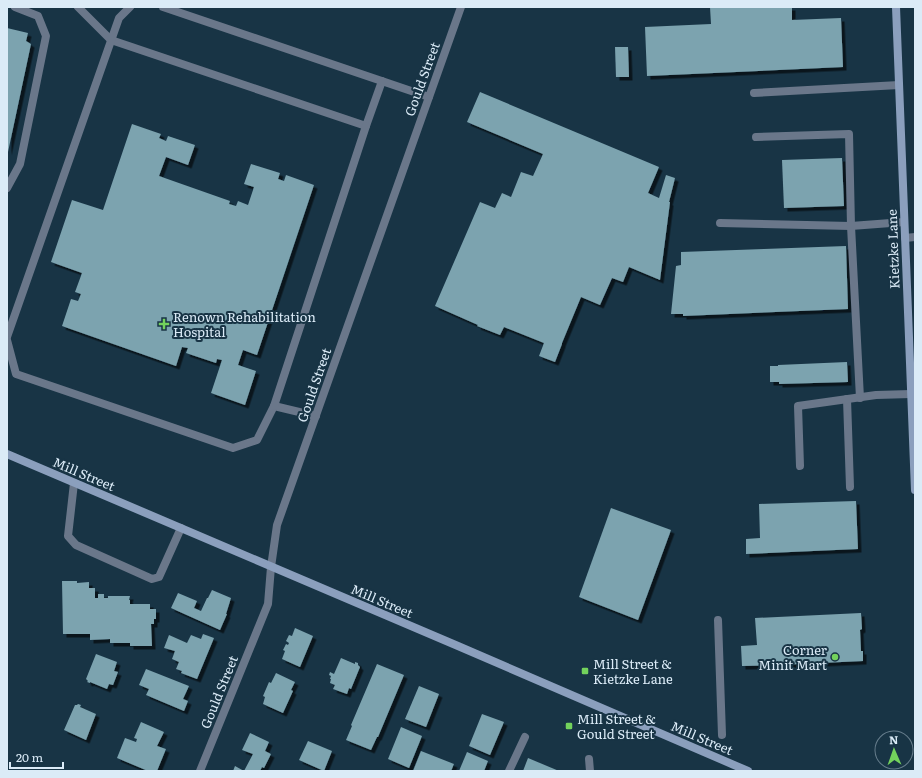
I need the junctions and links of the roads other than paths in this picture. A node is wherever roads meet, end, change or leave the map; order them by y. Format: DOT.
graph roads {
  1 [pos="15,7"];
  2 [pos="78,7"];
  3 [pos="130,7"];
  4 [pos="163,7"];
  5 [pos="461,7"];
  6 [pos="896,7"];
  7 [pos="111,40"];
  8 [pos="382,81"];
  9 [pos="899,85"];
  10 [pos="754,93"];
  11 [pos="429,97"];
  12 [pos="366,126"];
  13 [pos="756,137"];
  14 [pos="7,188"];
  15 [pos="904,222"];
  16 [pos="720,223"];
  17 [pos="851,226"];
  18 [pos="915,237"];
  19 [pos="905,238"];
  20 [pos="911,299"];
  21 [pos="7,337"];
  22 [pos="7,340"];
  23 [pos="911,394"];
  24 [pos="860,398"];
  25 [pos="847,399"];
  26 [pos="274,406"];
  27 [pos="913,410"];
  28 [pos="316,416"];
  29 [pos="7,454"];
  30 [pos="800,466"];
  31 [pos="915,480"];
  32 [pos="74,482"];
  33 [pos="850,487"];
  34 [pos="915,490"];
  35 [pos="181,528"];
  36 [pos="271,567"];
  37 [pos="718,620"];
  38 [pos="722,735"];
  39 [pos="525,737"];
  40 [pos="589,759"];
  41 [pos="200,771"];
  42 [pos="509,771"];
  43 [pos="590,771"];
  44 [pos="748,771"];
  1 -- 14 [label="street"];
  2 -- 7 [label="street"];
  3 -- 7 [label="street"];
  4 -- 8 [label="street"];
  5 -- 11 [label="street, Gould Street"];
  6 -- 9 [label="main road, Kietzke Lane"];
  7 -- 12 [label="street"];
  7 -- 21 [label="street"];
  8 -- 11 [label="street"];
  8 -- 12 [label="street"];
  9 -- 10 [label="street"];
  9 -- 15 [label="main road, Kietzke Lane"];
  11 -- 28 [label="street, Gould Street"];
  12 -- 26 [label="street"];
  13 -- 17 [label="street"];
  15 -- 17 [label="street"];
  15 -- 19 [label="main road, Kietzke Lane"];
  16 -- 17 [label="street"];
  17 -- 24 [label="street"];
  18 -- 19 [label="street"];
  19 -- 20 [label="main road, Kietzke Lane"];
  20 -- 23 [label="main road, Kietzke Lane"];
  22 -- 26 [label="street"];
  23 -- 24 [label="street"];
  23 -- 27 [label="main road, Kietzke Lane"];
  24 -- 25 [label="street"];
  25 -- 30 [label="street"];
  25 -- 33 [label="street"];
  26 -- 28 [label="street"];
  27 -- 31 [label="main road, Kietzke Lane"];
  28 -- 36 [label="street, Gould Street"];
  29 -- 32 [label="main road, Mill Street"];
  31 -- 34 [label="main road, Kietzke Lane"];
  32 -- 35 [label="main road, Mill Street"];
  32 -- 35 [label="street"];
  35 -- 36 [label="main road, Mill Street"];
  36 -- 41 [label="street, Gould Street"];
  36 -- 44 [label="main road, Mill Street"];
  37 -- 38 [label="street"];
  39 -- 42 [label="street"];
  40 -- 43 [label="street"];
}
